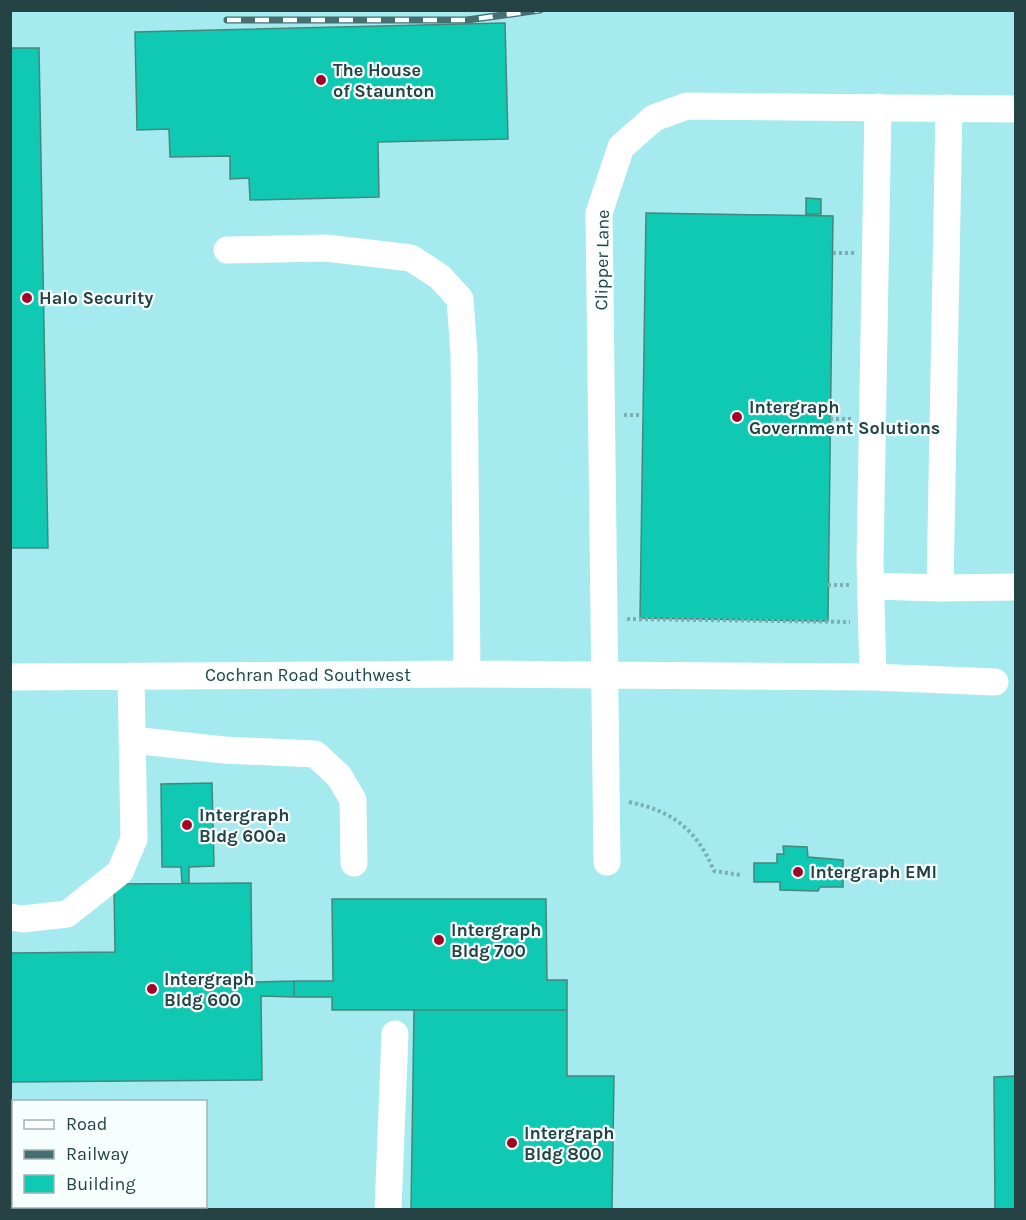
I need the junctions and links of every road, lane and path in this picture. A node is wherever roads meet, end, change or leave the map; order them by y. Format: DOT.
graph roads {
  1 [pos="878,107"];
  2 [pos="949,108"];
  3 [pos="1016,109"];
  4 [pos="227,250"];
  5 [pos="871,586"];
  6 [pos="1016,587"];
  7 [pos="940,588"];
  8 [pos="605,618"];
  9 [pos="872,622"];
  10 [pos="467,674"];
  11 [pos="131,675"];
  12 [pos="606,675"];
  13 [pos="10,677"];
  14 [pos="873,677"];
  15 [pos="995,682"];
  16 [pos="132,740"];
  17 [pos="606,798"];
  18 [pos="607,862"];
  19 [pos="354,863"];
  20 [pos="741,874"];
  21 [pos="10,917"];
  22 [pos="396,1034"];
  23 [pos="388,1209"];
  1 -- 2 [label="street, Clipper Lane"];
  1 -- 5 [label="street"];
  1 -- 8 [label="street, Clipper Lane"];
  2 -- 3 [label="street, Clipper Lane"];
  2 -- 7 [label="street"];
  4 -- 10 [label="street"];
  5 -- 7 [label="street"];
  5 -- 9 [label="street"];
  6 -- 7 [label="street"];
  8 -- 9 [label="path"];
  8 -- 12 [label="street, Clipper Lane"];
  9 -- 14 [label="street"];
  10 -- 11 [label="street, Cochran Road Southwest"];
  10 -- 12 [label="street, Cochran Road Southwest"];
  11 -- 13 [label="street, Cochran Road Southwest"];
  11 -- 16 [label="street"];
  12 -- 14 [label="street, Cochran Road Southwest"];
  12 -- 17 [label="street, Clipper Lane"];
  14 -- 15 [label="street, Cochran Road Southwest"];
  16 -- 19 [label="street"];
  16 -- 21 [label="street"];
  17 -- 18 [label="street, Clipper Lane"];
  17 -- 20 [label="path"];
  22 -- 23 [label="street"];
}
